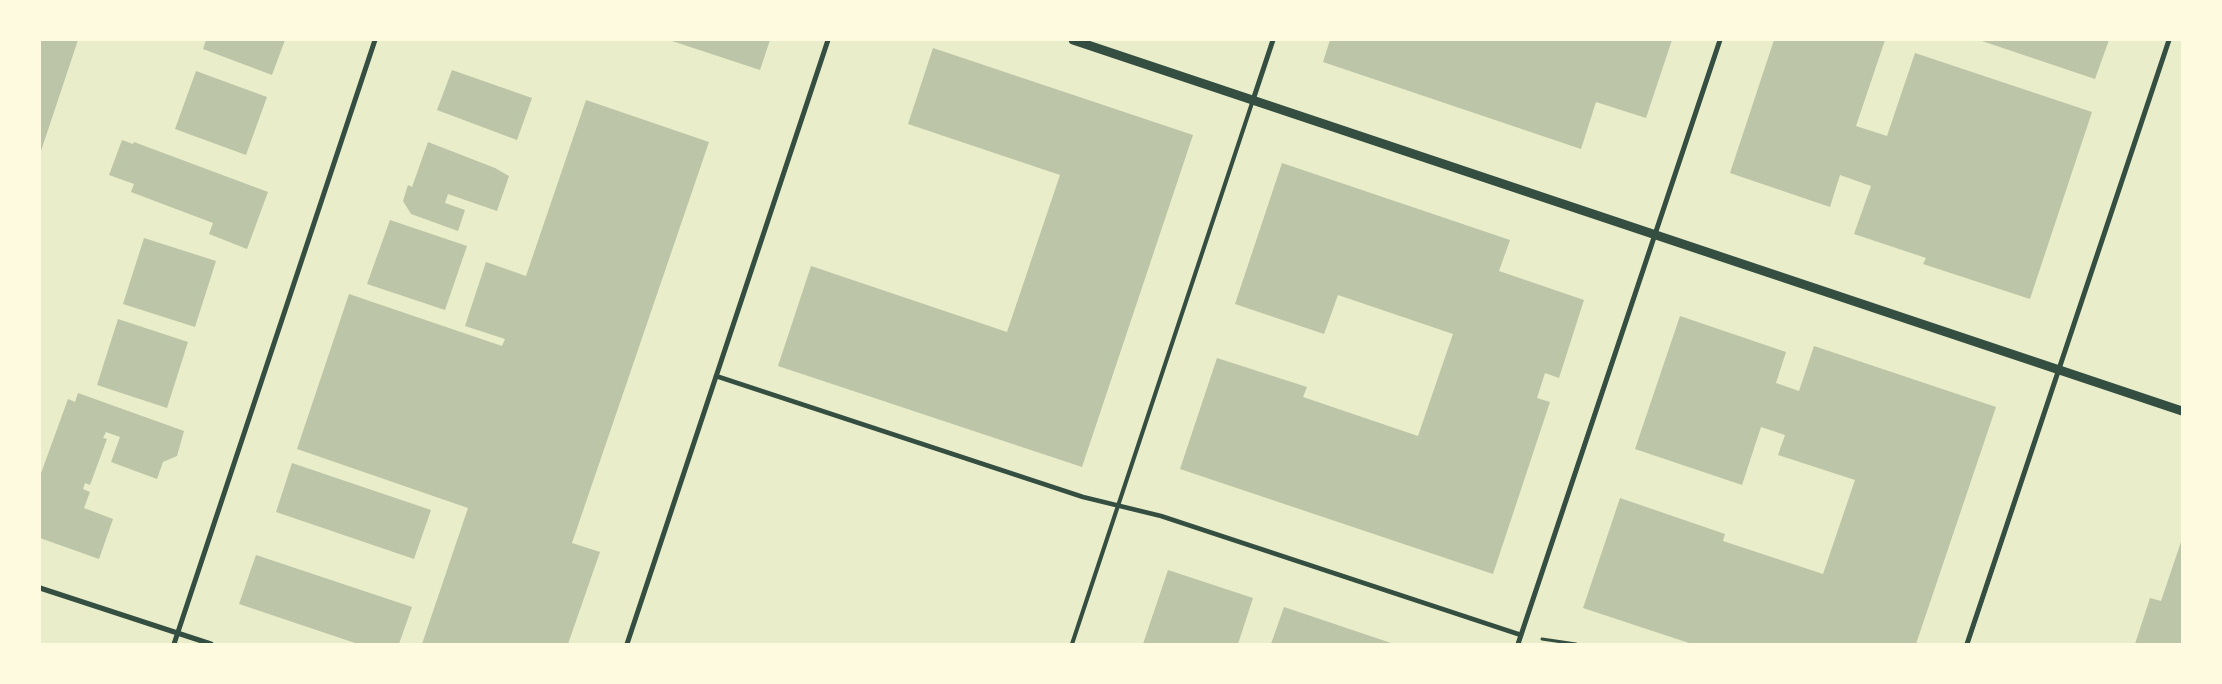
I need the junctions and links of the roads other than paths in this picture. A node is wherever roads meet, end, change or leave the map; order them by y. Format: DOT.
graph roads {
  1 [pos="375,40"];
  2 [pos="828,40"];
  3 [pos="1073,40"];
  4 [pos="1273,40"];
  5 [pos="1720,40"];
  6 [pos="2169,40"];
  7 [pos="1253,100"];
  8 [pos="1655,234"];
  9 [pos="2060,370"];
  10 [pos="716,376"];
  11 [pos="2182,411"];
  12 [pos="1116,506"];
  13 [pos="40,588"];
  14 [pos="177,632"];
  15 [pos="1521,636"];
  16 [pos="174,644"];
  17 [pos="211,644"];
  18 [pos="627,644"];
  19 [pos="1072,644"];
  20 [pos="1518,644"];
  21 [pos="1967,644"];
  1 -- 14 [label="street"];
  2 -- 10 [label="street"];
  3 -- 7 [label="street"];
  4 -- 7 [label="street"];
  5 -- 8 [label="street"];
  6 -- 9 [label="street"];
  7 -- 8 [label="street"];
  7 -- 12 [label="lane"];
  8 -- 9 [label="street"];
  8 -- 15 [label="street"];
  9 -- 11 [label="street"];
  9 -- 21 [label="street"];
  10 -- 12 [label="street"];
  10 -- 18 [label="street"];
  12 -- 15 [label="street"];
  12 -- 19 [label="lane"];
  13 -- 14 [label="street"];
  14 -- 16 [label="street"];
  14 -- 17 [label="street"];
  15 -- 20 [label="street"];
}
